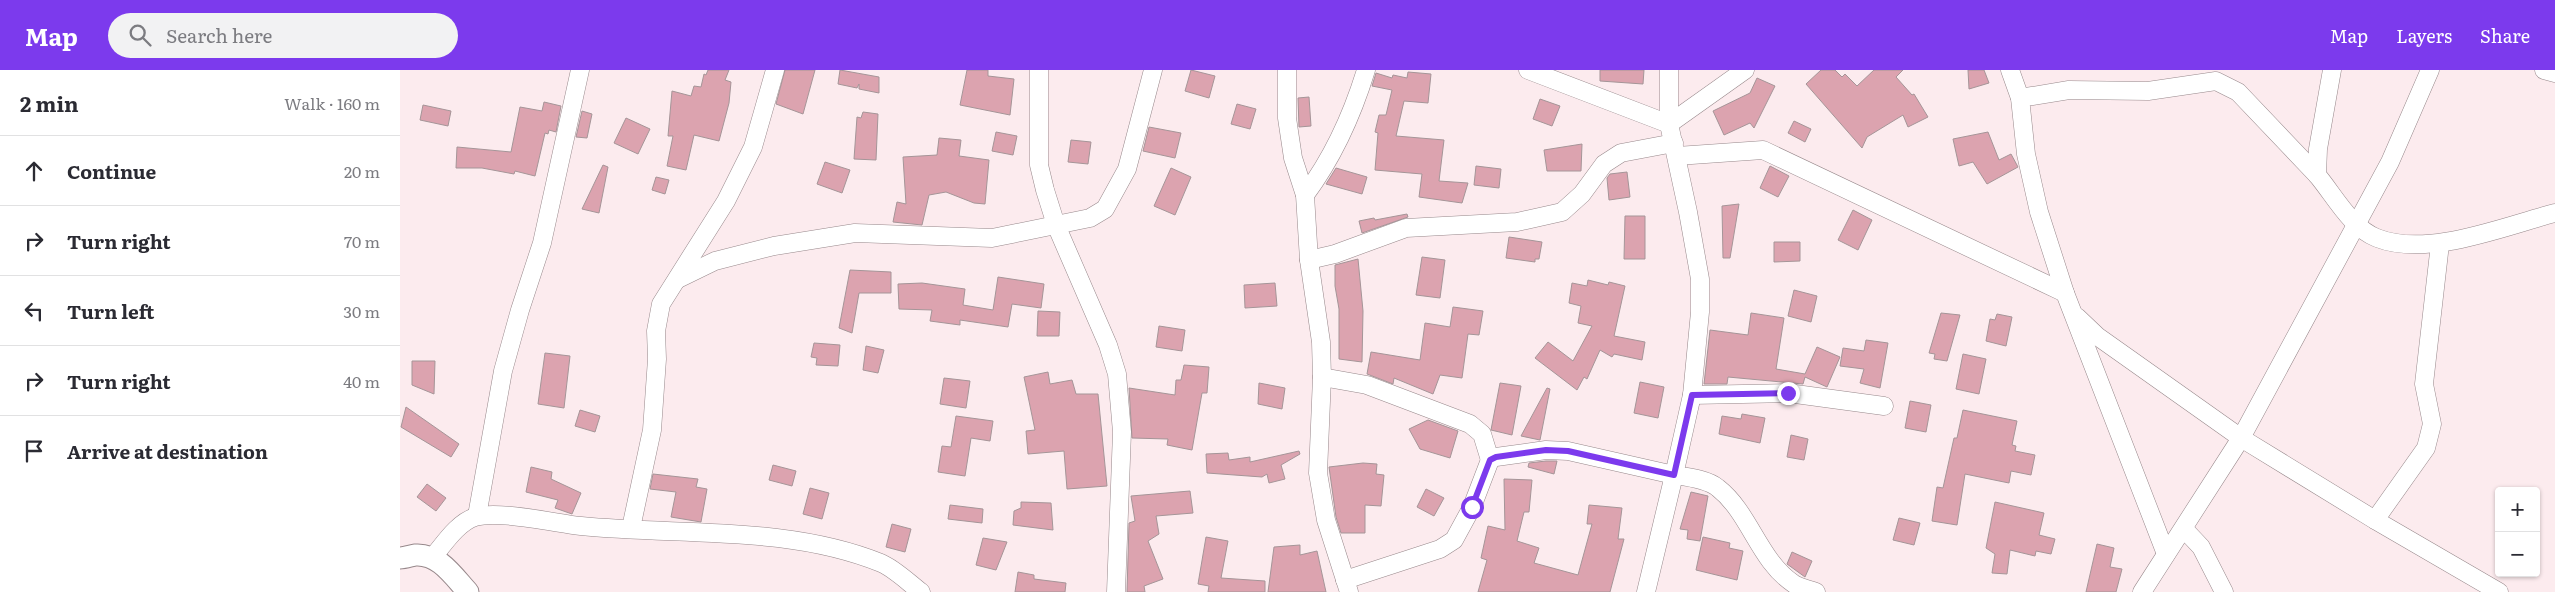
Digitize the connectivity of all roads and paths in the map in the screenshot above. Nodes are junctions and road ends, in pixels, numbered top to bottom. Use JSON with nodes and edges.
{"nodes":[{"id":1,"x":580,"y":70,"type":"edge"},
{"id":2,"x":775,"y":70,"type":"edge"},
{"id":3,"x":1039,"y":70,"type":"edge"},
{"id":4,"x":1153,"y":70,"type":"edge"},
{"id":5,"x":1287,"y":70,"type":"edge"},
{"id":6,"x":1366,"y":70,"type":"edge"},
{"id":7,"x":1528,"y":70,"type":"edge"},
{"id":8,"x":1669,"y":70,"type":"edge"},
{"id":9,"x":1744,"y":70,"type":"edge"},
{"id":10,"x":2010,"y":70,"type":"edge"},
{"id":11,"x":2332,"y":70,"type":"edge"},
{"id":12,"x":2430,"y":70,"type":"edge"},
{"id":13,"x":2544,"y":70,"type":"edge"},
{"id":14,"x":2555,"y":73,"type":"edge"},
{"id":15,"x":2020,"y":98,"type":"junction"},
{"id":16,"x":1669,"y":124,"type":"junction"},
{"id":17,"x":1675,"y":149,"type":"junction"},
{"id":18,"x":2316,"y":175,"type":"junction"},
{"id":19,"x":1305,"y":195,"type":"junction"},
{"id":20,"x":2555,"y":212,"type":"edge"},
{"id":21,"x":2357,"y":224,"type":"junction"},
{"id":22,"x":1056,"y":225,"type":"junction"},
{"id":23,"x":2440,"y":244,"type":"junction"},
{"id":24,"x":1309,"y":260,"type":"junction"},
{"id":25,"x":678,"y":279,"type":"junction"},
{"id":26,"x":2065,"y":293,"type":"junction"},
{"id":27,"x":2075,"y":315,"type":"junction"},
{"id":28,"x":1322,"y":377,"type":"junction"},
{"id":29,"x":1692,"y":395,"type":"junction"},
{"id":30,"x":1884,"y":406,"type":"dead end"},
{"id":31,"x":2241,"y":438,"type":"junction"},
{"id":32,"x":1490,"y":460,"type":"junction"},
{"id":33,"x":1674,"y":475,"type":"junction"},
{"id":34,"x":477,"y":516,"type":"junction"},
{"id":35,"x":2375,"y":520,"type":"junction"},
{"id":36,"x":631,"y":528,"type":"junction"},
{"id":37,"x":2184,"y":529,"type":"junction"},
{"id":38,"x":2166,"y":554,"type":"junction"},
{"id":39,"x":401,"y":556,"type":"edge"},
{"id":40,"x":432,"y":558,"type":"junction"},
{"id":41,"x":2154,"y":574,"type":"junction"},
{"id":42,"x":1347,"y":586,"type":"edge"},
{"id":43,"x":468,"y":592,"type":"edge"},
{"id":44,"x":921,"y":592,"type":"edge"},
{"id":45,"x":1116,"y":592,"type":"edge"},
{"id":46,"x":1646,"y":592,"type":"edge"},
{"id":47,"x":1816,"y":592,"type":"edge"},
{"id":48,"x":2142,"y":592,"type":"edge"},
{"id":49,"x":2154,"y":592,"type":"edge"},
{"id":50,"x":2224,"y":592,"type":"edge"},
{"id":51,"x":2499,"y":592,"type":"edge"}],
"edges":[{"from":1,"to":34,"type":"street"},
{"from":2,"to":25,"type":"street"},
{"from":3,"to":22,"type":"street"},
{"from":4,"to":22,"type":"street"},
{"from":5,"to":19,"type":"street"},
{"from":6,"to":19,"type":"street"},
{"from":7,"to":16,"type":"street"},
{"from":8,"to":16,"type":"street"},
{"from":9,"to":16,"type":"street"},
{"from":10,"to":15,"type":"street"},
{"from":11,"to":18,"type":"street"},
{"from":12,"to":21,"type":"street"},
{"from":13,"to":14,"type":"street"},
{"from":15,"to":18,"type":"street"},
{"from":15,"to":26,"type":"street"},
{"from":16,"to":17,"type":"street"},
{"from":17,"to":24,"type":"street"},
{"from":17,"to":26,"type":"street"},
{"from":17,"to":29,"type":"street"},
{"from":18,"to":21,"type":"street"},
{"from":19,"to":24,"type":"street"},
{"from":20,"to":23,"type":"street"},
{"from":21,"to":23,"type":"street"},
{"from":21,"to":31,"type":"street"},
{"from":22,"to":25,"type":"street"},
{"from":22,"to":45,"type":"street"},
{"from":23,"to":35,"type":"street"},
{"from":24,"to":28,"type":"street"},
{"from":25,"to":36,"type":"street"},
{"from":26,"to":27,"type":"street"},
{"from":27,"to":31,"type":"street"},
{"from":27,"to":38,"type":"street"},
{"from":28,"to":32,"type":"street"},
{"from":28,"to":42,"type":"street"},
{"from":29,"to":30,"type":"street"},
{"from":29,"to":33,"type":"street"},
{"from":31,"to":35,"type":"street"},
{"from":31,"to":37,"type":"street"},
{"from":32,"to":33,"type":"street"},
{"from":32,"to":42,"type":"street"},
{"from":33,"to":46,"type":"street"},
{"from":33,"to":47,"type":"street"},
{"from":34,"to":36,"type":"street"},
{"from":34,"to":40,"type":"street"},
{"from":35,"to":51,"type":"street"},
{"from":36,"to":44,"type":"street"},
{"from":37,"to":38,"type":"street"},
{"from":37,"to":50,"type":"street"},
{"from":38,"to":41,"type":"street"},
{"from":39,"to":40,"type":"street"},
{"from":40,"to":43,"type":"street"},
{"from":41,"to":48,"type":"street"},
{"from":41,"to":49,"type":"street"}]}
